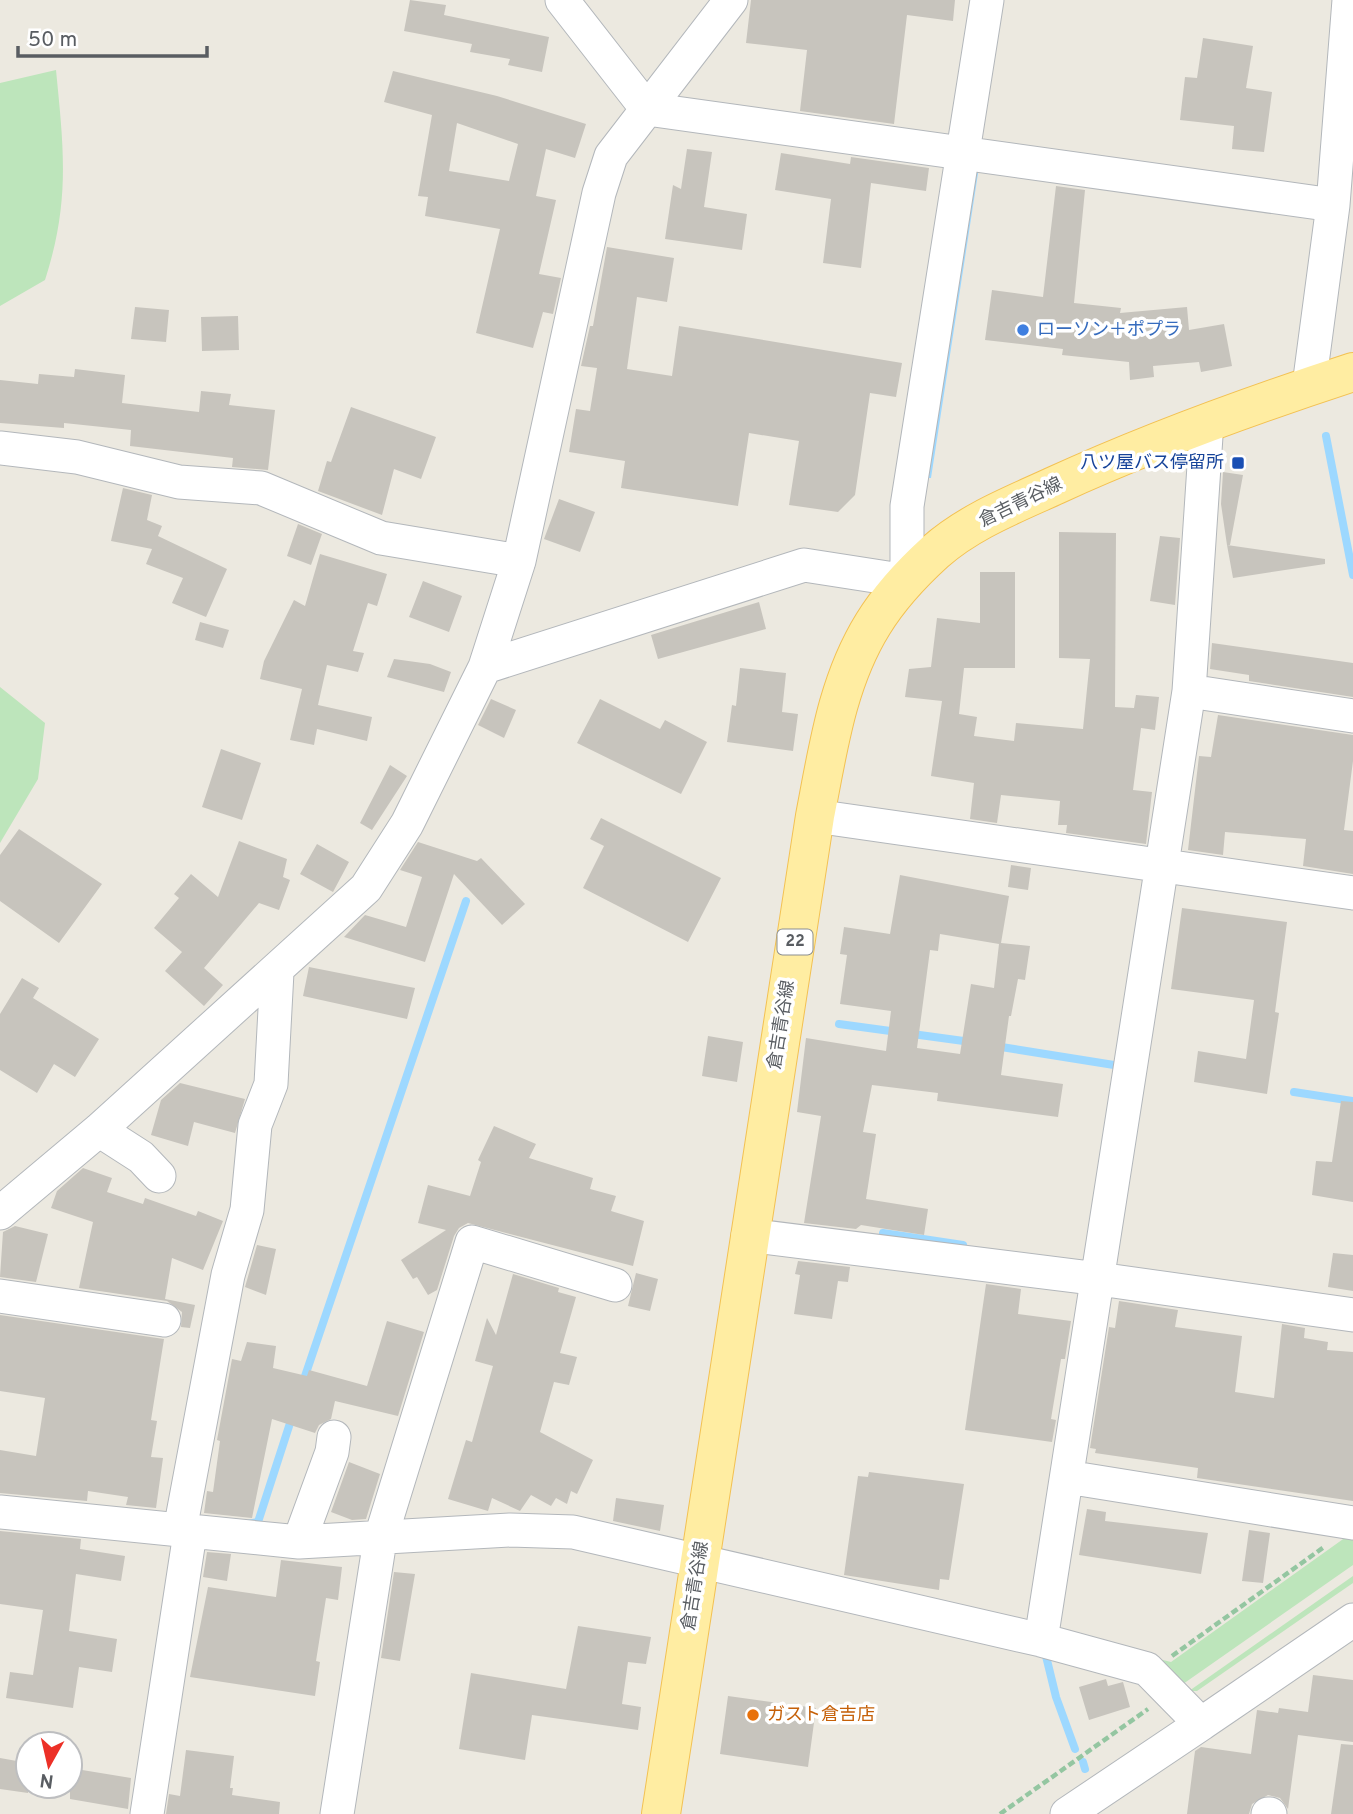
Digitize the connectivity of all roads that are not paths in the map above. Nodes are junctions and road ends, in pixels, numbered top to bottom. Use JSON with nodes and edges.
{"nodes":[{"id":1,"x":562,"y":0,"type":"edge"},
{"id":2,"x":731,"y":0,"type":"edge"},
{"id":3,"x":987,"y":0,"type":"edge"},
{"id":4,"x":1349,"y":0,"type":"edge"},
{"id":5,"x":647,"y":109,"type":"junction"},
{"id":6,"x":965,"y":151,"type":"junction"},
{"id":7,"x":1333,"y":205,"type":"junction"},
{"id":8,"x":1353,"y":373,"type":"edge"},
{"id":9,"x":1309,"y":386,"type":"junction"},
{"id":10,"x":1207,"y":421,"type":"junction"},
{"id":11,"x":0,"y":448,"type":"edge"},
{"id":12,"x":519,"y":561,"type":"junction"},
{"id":13,"x":907,"y":581,"type":"junction"},
{"id":14,"x":485,"y":667,"type":"junction"},
{"id":15,"x":1189,"y":691,"type":"junction"},
{"id":16,"x":1353,"y":716,"type":"edge"},
{"id":17,"x":816,"y":816,"type":"junction"},
{"id":18,"x":1161,"y":867,"type":"junction"},
{"id":19,"x":1353,"y":893,"type":"edge"},
{"id":20,"x":277,"y":972,"type":"junction"},
{"id":21,"x":99,"y":1130,"type":"junction"},
{"id":22,"x":159,"y":1176,"type":"dead end"},
{"id":23,"x":0,"y":1213,"type":"edge"},
{"id":24,"x":748,"y":1235,"type":"junction"},
{"id":25,"x":1099,"y":1279,"type":"junction"},
{"id":26,"x":615,"y":1285,"type":"dead end"},
{"id":27,"x":0,"y":1296,"type":"edge"},
{"id":28,"x":1353,"y":1315,"type":"edge"},
{"id":29,"x":164,"y":1320,"type":"dead end"},
{"id":30,"x":334,"y":1437,"type":"dead end"},
{"id":31,"x":1067,"y":1477,"type":"junction"},
{"id":32,"x":0,"y":1512,"type":"edge"},
{"id":33,"x":185,"y":1531,"type":"junction"},
{"id":34,"x":1343,"y":1532,"type":"edge"},
{"id":35,"x":380,"y":1540,"type":"junction"},
{"id":36,"x":299,"y":1542,"type":"junction"},
{"id":37,"x":701,"y":1560,"type":"junction"},
{"id":38,"x":1353,"y":1620,"type":"edge"},
{"id":39,"x":1041,"y":1640,"type":"junction"},
{"id":40,"x":1201,"y":1724,"type":"junction"},
{"id":41,"x":147,"y":1814,"type":"edge"},
{"id":42,"x":337,"y":1814,"type":"edge"},
{"id":43,"x":660,"y":1814,"type":"edge"},
{"id":44,"x":1067,"y":1814,"type":"edge"}],
"edges":[{"from":1,"to":5,"type":"street"},
{"from":2,"to":5,"type":"street"},
{"from":3,"to":6,"type":"street"},
{"from":4,"to":7,"type":"street"},
{"from":5,"to":6,"type":"street"},
{"from":5,"to":12,"type":"street"},
{"from":6,"to":7,"type":"street"},
{"from":6,"to":13,"type":"street"},
{"from":7,"to":9,"type":"street"},
{"from":8,"to":9,"type":"main road","name":"倉吉青谷線","number":"22"},
{"from":9,"to":10,"type":"main road","name":"倉吉青谷線","number":"22"},
{"from":10,"to":13,"type":"main road","name":"倉吉青谷線","number":"22"},
{"from":10,"to":15,"type":"street"},
{"from":11,"to":12,"type":"street"},
{"from":12,"to":14,"type":"street"},
{"from":13,"to":14,"type":"street"},
{"from":13,"to":17,"type":"main road","name":"倉吉青谷線","number":"22"},
{"from":14,"to":20,"type":"street"},
{"from":15,"to":16,"type":"street"},
{"from":15,"to":18,"type":"street"},
{"from":17,"to":18,"type":"street"},
{"from":17,"to":24,"type":"main road","name":"倉吉青谷線","number":"22"},
{"from":18,"to":19,"type":"street"},
{"from":18,"to":25,"type":"street"},
{"from":20,"to":21,"type":"street"},
{"from":20,"to":33,"type":"street"},
{"from":21,"to":22,"type":"street"},
{"from":21,"to":23,"type":"street"},
{"from":24,"to":25,"type":"street"},
{"from":24,"to":37,"type":"main road","name":"倉吉青谷線","number":"22"},
{"from":25,"to":28,"type":"street"},
{"from":25,"to":31,"type":"street"},
{"from":26,"to":35,"type":"street"},
{"from":27,"to":29,"type":"street"},
{"from":30,"to":36,"type":"street"},
{"from":31,"to":34,"type":"street"},
{"from":31,"to":39,"type":"street"},
{"from":32,"to":33,"type":"street"},
{"from":33,"to":36,"type":"street"},
{"from":33,"to":41,"type":"street"},
{"from":35,"to":36,"type":"street"},
{"from":35,"to":37,"type":"street"},
{"from":35,"to":42,"type":"street"},
{"from":37,"to":39,"type":"street"},
{"from":37,"to":43,"type":"main road","name":"倉吉青谷線","number":"22"},
{"from":38,"to":40,"type":"street"},
{"from":39,"to":40,"type":"street"},
{"from":40,"to":44,"type":"street"}]}
